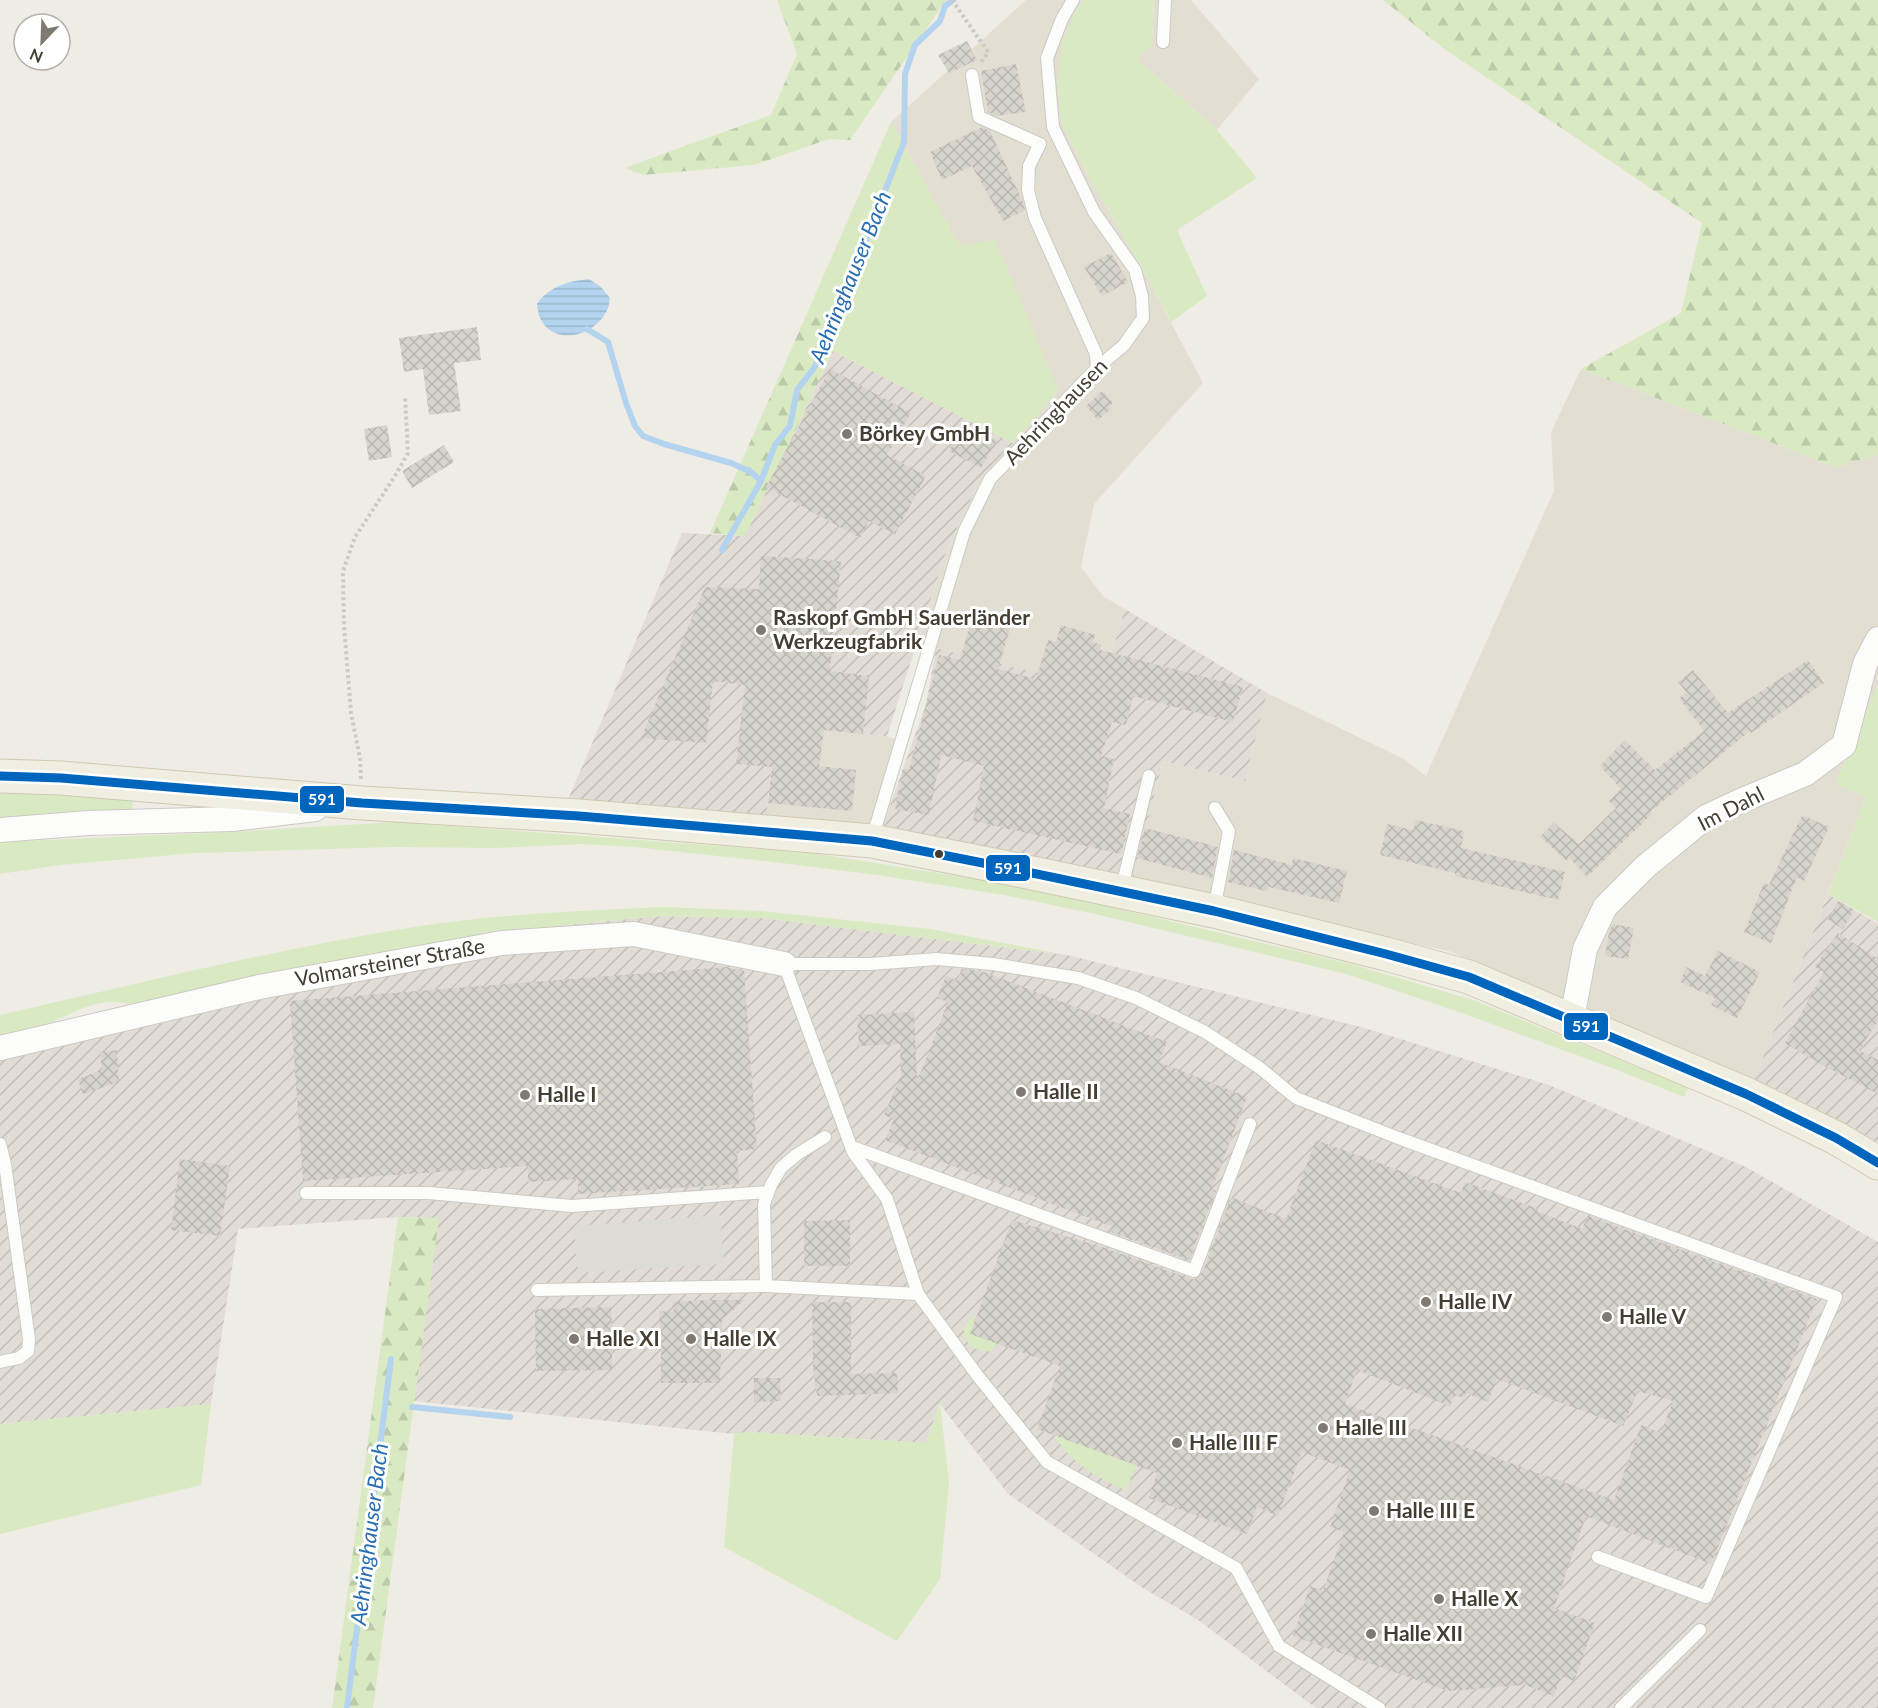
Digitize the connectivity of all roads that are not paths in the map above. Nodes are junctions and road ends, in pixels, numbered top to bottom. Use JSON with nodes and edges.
{"nodes":[{"id":1,"x":1073,"y":0,"type":"edge"},
{"id":2,"x":1165,"y":0,"type":"edge"},
{"id":3,"x":1163,"y":42,"type":"dead end"},
{"id":4,"x":972,"y":75,"type":"road end"},
{"id":5,"x":1097,"y":368,"type":"junction"},
{"id":6,"x":1878,"y":639,"type":"edge"},
{"id":7,"x":0,"y":776,"type":"edge"},
{"id":8,"x":1149,"y":776,"type":"dead end"},
{"id":9,"x":362,"y":802,"type":"junction"},
{"id":10,"x":1215,"y":808,"type":"dead end"},
{"id":11,"x":0,"y":830,"type":"edge"},
{"id":12,"x":872,"y":841,"type":"junction"},
{"id":13,"x":1120,"y":892,"type":"junction"},
{"id":14,"x":1214,"y":911,"type":"junction"},
{"id":15,"x":784,"y":964,"type":"junction"},
{"id":16,"x":1572,"y":1019,"type":"junction"},
{"id":17,"x":0,"y":1048,"type":"edge"},
{"id":18,"x":1250,"y":1124,"type":"dead end"},
{"id":19,"x":825,"y":1137,"type":"dead end"},
{"id":20,"x":0,"y":1144,"type":"edge"},
{"id":21,"x":852,"y":1147,"type":"junction"},
{"id":22,"x":1878,"y":1163,"type":"edge"},
{"id":23,"x":768,"y":1192,"type":"junction"},
{"id":24,"x":306,"y":1193,"type":"dead end"},
{"id":25,"x":766,"y":1286,"type":"junction"},
{"id":26,"x":537,"y":1290,"type":"dead end"},
{"id":27,"x":918,"y":1294,"type":"junction"},
{"id":28,"x":0,"y":1362,"type":"edge"},
{"id":29,"x":1598,"y":1557,"type":"dead end"},
{"id":30,"x":1700,"y":1630,"type":"dead end"},
{"id":31,"x":1378,"y":1708,"type":"edge"},
{"id":32,"x":1621,"y":1708,"type":"edge"}],
"edges":[{"from":1,"to":5,"type":"lane","name":"Aehringhausen"},
{"from":2,"to":3,"type":"lane"},
{"from":4,"to":5,"type":"lane"},
{"from":5,"to":12,"type":"lane","name":"Aehringhausen"},
{"from":6,"to":16,"type":"street","name":"Im Dahl"},
{"from":7,"to":9,"type":"main road"},
{"from":8,"to":13,"type":"lane"},
{"from":9,"to":11,"type":"street"},
{"from":9,"to":12,"type":"main road"},
{"from":10,"to":14,"type":"lane"},
{"from":12,"to":13,"type":"main road"},
{"from":13,"to":14,"type":"main road"},
{"from":14,"to":16,"type":"main road"},
{"from":15,"to":17,"type":"street","name":"Volmarsteiner Straße"},
{"from":15,"to":21,"type":"lane"},
{"from":15,"to":29,"type":"lane"},
{"from":16,"to":22,"type":"main road"},
{"from":18,"to":21,"type":"lane"},
{"from":19,"to":23,"type":"lane"},
{"from":20,"to":28,"type":"lane"},
{"from":21,"to":27,"type":"lane"},
{"from":23,"to":24,"type":"lane"},
{"from":23,"to":25,"type":"lane"},
{"from":25,"to":26,"type":"lane"},
{"from":25,"to":27,"type":"lane"},
{"from":27,"to":31,"type":"lane"},
{"from":30,"to":32,"type":"lane"}]}
